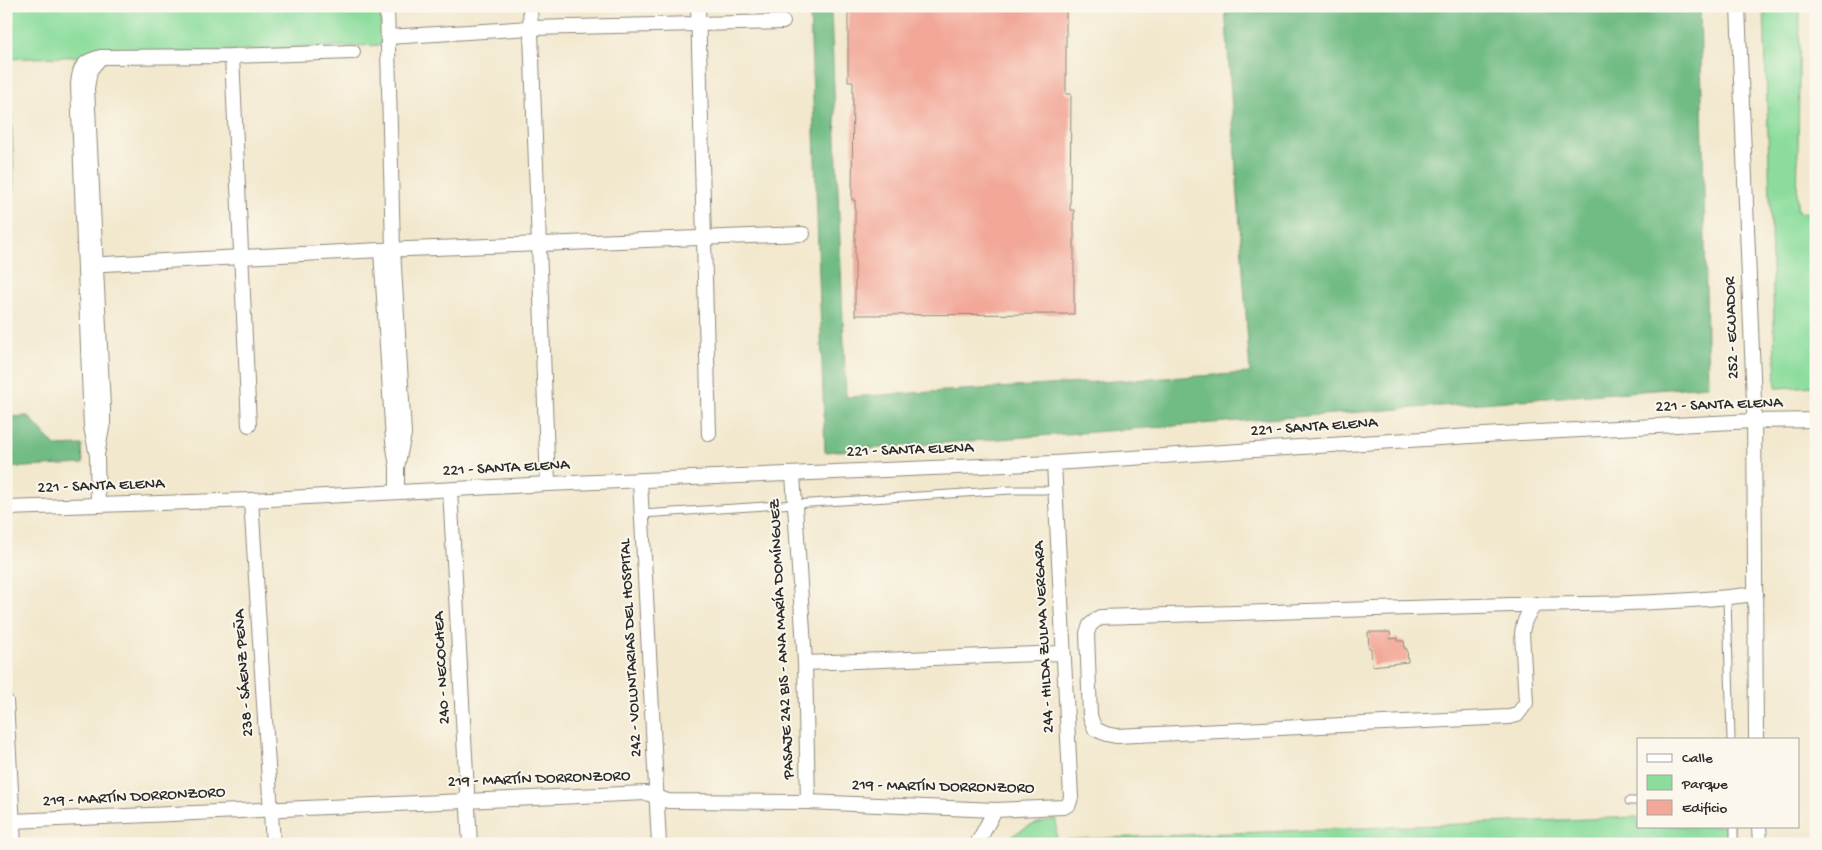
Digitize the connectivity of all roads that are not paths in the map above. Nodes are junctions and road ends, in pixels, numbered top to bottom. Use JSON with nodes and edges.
{"nodes":[{"id":1,"x":388,"y":6,"type":"edge"},
{"id":2,"x":530,"y":6,"type":"edge"},
{"id":3,"x":698,"y":6,"type":"edge"},
{"id":4,"x":1738,"y":6,"type":"edge"},
{"id":5,"x":783,"y":22,"type":"dead end"},
{"id":6,"x":699,"y":24,"type":"junction"},
{"id":7,"x":531,"y":28,"type":"junction"},
{"id":8,"x":388,"y":37,"type":"junction"},
{"id":9,"x":353,"y":52,"type":"dead end"},
{"id":10,"x":232,"y":56,"type":"junction"},
{"id":11,"x":803,"y":234,"type":"dead end"},
{"id":12,"x":704,"y":238,"type":"junction"},
{"id":13,"x":540,"y":244,"type":"junction"},
{"id":14,"x":387,"y":250,"type":"junction"},
{"id":15,"x":241,"y":258,"type":"junction"},
{"id":16,"x":90,"y":264,"type":"junction"},
{"id":17,"x":1816,"y":420,"type":"edge"},
{"id":18,"x":1753,"y":421,"type":"junction"},
{"id":19,"x":250,"y":425,"type":"dead end"},
{"id":20,"x":709,"y":434,"type":"dead end"},
{"id":21,"x":1054,"y":463,"type":"junction"},
{"id":22,"x":793,"y":474,"type":"junction"},
{"id":23,"x":640,"y":481,"type":"junction"},
{"id":24,"x":548,"y":484,"type":"junction"},
{"id":25,"x":450,"y":490,"type":"junction"},
{"id":26,"x":397,"y":492,"type":"junction"},
{"id":27,"x":1056,"y":492,"type":"junction"},
{"id":28,"x":251,"y":500,"type":"junction"},
{"id":29,"x":795,"y":504,"type":"junction"},
{"id":30,"x":98,"y":505,"type":"junction"},
{"id":31,"x":6,"y":508,"type":"edge"},
{"id":32,"x":642,"y":514,"type":"junction"},
{"id":33,"x":1756,"y":594,"type":"junction"},
{"id":34,"x":1727,"y":598,"type":"junction"},
{"id":35,"x":1536,"y":604,"type":"junction"},
{"id":36,"x":1063,"y":653,"type":"junction"},
{"id":37,"x":805,"y":663,"type":"junction"},
{"id":38,"x":6,"y":701,"type":"edge"},
{"id":39,"x":1731,"y":738,"type":"edge"},
{"id":40,"x":1756,"y":738,"type":"edge"},
{"id":41,"x":657,"y":797,"type":"junction"},
{"id":42,"x":468,"y":801,"type":"junction"},
{"id":43,"x":1630,"y":801,"type":"dead end"},
{"id":44,"x":1637,"y":801,"type":"edge"},
{"id":45,"x":808,"y":802,"type":"junction"},
{"id":46,"x":1064,"y":807,"type":"joint"},
{"id":47,"x":272,"y":809,"type":"junction"},
{"id":48,"x":995,"y":810,"type":"junction"},
{"id":49,"x":13,"y":821,"type":"junction"},
{"id":50,"x":1734,"y":828,"type":"edge"},
{"id":51,"x":1759,"y":828,"type":"edge"},
{"id":52,"x":14,"y":844,"type":"edge"},
{"id":53,"x":273,"y":844,"type":"edge"},
{"id":54,"x":470,"y":844,"type":"edge"},
{"id":55,"x":659,"y":844,"type":"edge"},
{"id":56,"x":977,"y":844,"type":"edge"},
{"id":57,"x":1734,"y":844,"type":"edge"},
{"id":58,"x":1760,"y":844,"type":"edge"}],
"edges":[{"from":1,"to":8,"type":"street"},
{"from":2,"to":7,"type":"street"},
{"from":3,"to":6,"type":"street"},
{"from":4,"to":18,"type":"street","name":"252 - ECUADOR"},
{"from":5,"to":6,"type":"street"},
{"from":6,"to":7,"type":"street"},
{"from":6,"to":12,"type":"street"},
{"from":7,"to":8,"type":"street"},
{"from":7,"to":13,"type":"street"},
{"from":8,"to":14,"type":"street"},
{"from":9,"to":10,"type":"street"},
{"from":10,"to":15,"type":"street"},
{"from":10,"to":16,"type":"street"},
{"from":11,"to":12,"type":"street"},
{"from":12,"to":13,"type":"street"},
{"from":12,"to":20,"type":"street"},
{"from":13,"to":14,"type":"street"},
{"from":13,"to":24,"type":"street"},
{"from":14,"to":15,"type":"street"},
{"from":14,"to":26,"type":"street"},
{"from":15,"to":16,"type":"street"},
{"from":15,"to":19,"type":"street"},
{"from":16,"to":30,"type":"street"},
{"from":17,"to":18,"type":"street","name":"221 - SANTA ELENA"},
{"from":18,"to":21,"type":"street","name":"221 - SANTA ELENA"},
{"from":18,"to":33,"type":"street","name":"252 - ECUADOR"},
{"from":21,"to":22,"type":"street","name":"221 - SANTA ELENA"},
{"from":21,"to":27,"type":"street","name":"244 - HILDA ZULMA VERGARA"},
{"from":22,"to":23,"type":"street","name":"221 - SANTA ELENA"},
{"from":22,"to":29,"type":"street","name":"PASAJE 242 BIS - ANA MARÍA DOMÍNGUEZ"},
{"from":23,"to":24,"type":"street","name":"221 - SANTA ELENA"},
{"from":23,"to":32,"type":"street","name":"242 - VOLUNTARIAS DEL HOSPITAL"},
{"from":24,"to":25,"type":"street","name":"221 - SANTA ELENA"},
{"from":25,"to":26,"type":"street","name":"221 - SANTA ELENA"},
{"from":25,"to":42,"type":"street","name":"240 - NECOCHEA"},
{"from":26,"to":28,"type":"street","name":"221 - SANTA ELENA"},
{"from":27,"to":29,"type":"lane"},
{"from":27,"to":36,"type":"street","name":"244 - HILDA ZULMA VERGARA"},
{"from":28,"to":30,"type":"street","name":"221 - SANTA ELENA"},
{"from":28,"to":47,"type":"street","name":"238 - SÁENZ PEÑA"},
{"from":29,"to":32,"type":"lane"},
{"from":29,"to":37,"type":"street","name":"PASAJE 242 BIS - ANA MARÍA DOMÍNGUEZ"},
{"from":30,"to":31,"type":"street","name":"221 - SANTA ELENA"},
{"from":32,"to":41,"type":"street","name":"242 - VOLUNTARIAS DEL HOSPITAL"},
{"from":33,"to":34,"type":"street"},
{"from":33,"to":40,"type":"street","name":"252 - ECUADOR"},
{"from":34,"to":35,"type":"street"},
{"from":34,"to":39,"type":"lane"},
{"from":35,"to":35,"type":"street"},
{"from":36,"to":37,"type":"street"},
{"from":36,"to":46,"type":"street","name":"244 - HILDA ZULMA VERGARA"},
{"from":37,"to":45,"type":"street","name":"PASAJE 242 BIS - ANA MARÍA DOMÍNGUEZ"},
{"from":38,"to":49,"type":"street"},
{"from":41,"to":42,"type":"street","name":"219 - MARTÍN DORRONZORO"},
{"from":41,"to":45,"type":"street","name":"219 - MARTÍN DORRONZORO"},
{"from":41,"to":55,"type":"street","name":"242 - VOLUNTARIAS DEL HOSPITAL"},
{"from":42,"to":47,"type":"street","name":"219 - MARTÍN DORRONZORO"},
{"from":42,"to":54,"type":"street","name":"240 - NECOCHEA"},
{"from":43,"to":44,"type":"lane"},
{"from":45,"to":48,"type":"street","name":"219 - MARTÍN DORRONZORO"},
{"from":46,"to":48,"type":"street","name":"219 - MARTÍN DORRONZORO"},
{"from":47,"to":49,"type":"street","name":"219 - MARTÍN DORRONZORO"},
{"from":47,"to":53,"type":"street","name":"238 - SÁENZ PEÑA"},
{"from":48,"to":56,"type":"street"},
{"from":49,"to":52,"type":"street"},
{"from":50,"to":57,"type":"lane"},
{"from":51,"to":58,"type":"street"}]}
